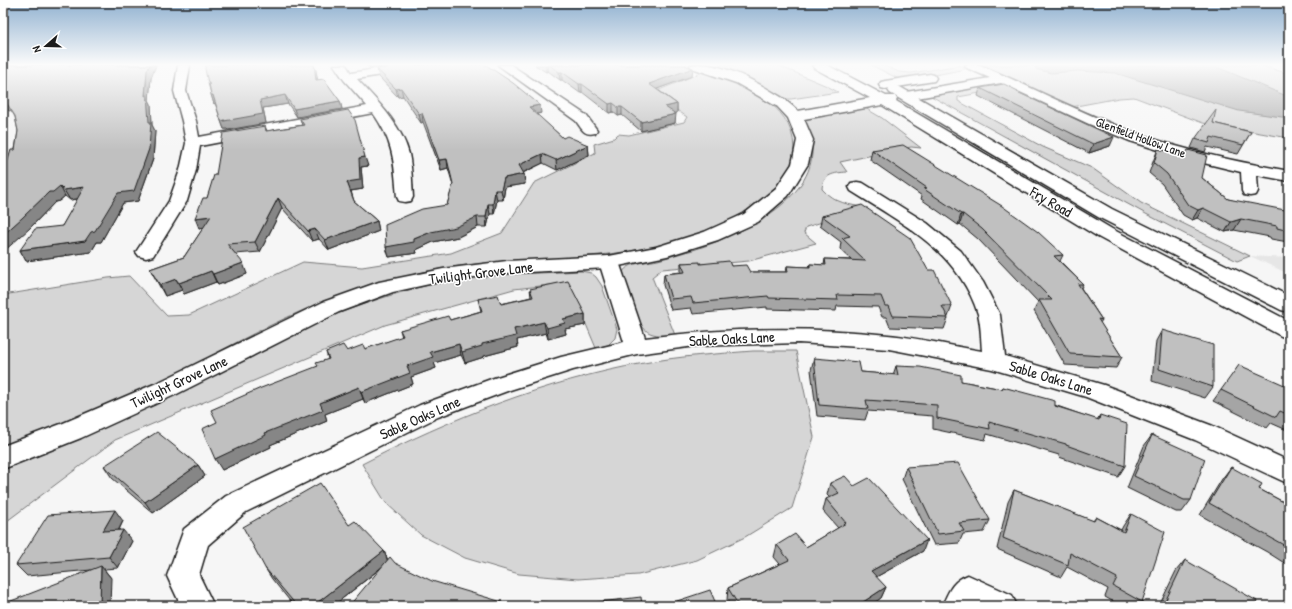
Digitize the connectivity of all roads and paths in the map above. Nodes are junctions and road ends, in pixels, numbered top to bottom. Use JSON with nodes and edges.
{"nodes":[{"id":1,"x":181,"y":93,"type":"edge"},
{"id":2,"x":363,"y":93,"type":"edge"},
{"id":3,"x":545,"y":93,"type":"edge"},
{"id":4,"x":768,"y":93,"type":"edge"},
{"id":5,"x":882,"y":93,"type":"edge"},
{"id":6,"x":885,"y":93,"type":"edge"},
{"id":7,"x":888,"y":93,"type":"edge"},
{"id":8,"x":921,"y":93,"type":"edge"},
{"id":9,"x":1034,"y":93,"type":"edge"},
{"id":10,"x":906,"y":96,"type":"junction"},
{"id":11,"x":791,"y":106,"type":"junction"},
{"id":12,"x":376,"y":108,"type":"junction"},
{"id":13,"x":590,"y":130,"type":"dead end"},
{"id":14,"x":193,"y":143,"type":"junction"},
{"id":15,"x":1249,"y":169,"type":"junction"},
{"id":16,"x":1289,"y":176,"type":"edge"},
{"id":17,"x":857,"y":187,"type":"dead end"},
{"id":18,"x":1250,"y":191,"type":"dead end"},
{"id":19,"x":405,"y":197,"type":"dead end"},
{"id":20,"x":146,"y":252,"type":"dead end"},
{"id":21,"x":609,"y":262,"type":"junction"},
{"id":22,"x":1289,"y":305,"type":"edge"},
{"id":23,"x":1289,"y":331,"type":"edge"},
{"id":24,"x":637,"y":347,"type":"junction"},
{"id":25,"x":994,"y":361,"type":"junction"},
{"id":26,"x":3,"y":458,"type":"edge"},
{"id":27,"x":1289,"y":473,"type":"edge"},
{"id":28,"x":963,"y":598,"type":"edge"},
{"id":29,"x":198,"y":606,"type":"edge"},
{"id":30,"x":1001,"y":606,"type":"edge"}],
"edges":[{"from":1,"to":14,"type":"street"},
{"from":2,"to":12,"type":"street"},
{"from":3,"to":13,"type":"street"},
{"from":4,"to":11,"type":"street"},
{"from":5,"to":11,"type":"main road"},
{"from":6,"to":23,"type":"main road","name":"Fry Road"},
{"from":7,"to":10,"type":"main road"},
{"from":8,"to":10,"type":"street"},
{"from":9,"to":15,"type":"street","name":"Glenfield Hollow Lane"},
{"from":10,"to":22,"type":"main road","name":"Fry Road"},
{"from":11,"to":21,"type":"main road","name":"Twilight Grove Lane"},
{"from":12,"to":14,"type":"street"},
{"from":12,"to":19,"type":"street"},
{"from":14,"to":20,"type":"street"},
{"from":15,"to":16,"type":"street","name":"Glenfield Hollow Lane"},
{"from":15,"to":18,"type":"street"},
{"from":17,"to":25,"type":"street"},
{"from":21,"to":24,"type":"street"},
{"from":21,"to":26,"type":"main road","name":"Twilight Grove Lane"},
{"from":24,"to":25,"type":"street","name":"Sable Oaks Lane"},
{"from":24,"to":29,"type":"street","name":"Sable Oaks Lane"},
{"from":25,"to":27,"type":"street","name":"Sable Oaks Lane"},
{"from":28,"to":30,"type":"street"}]}
